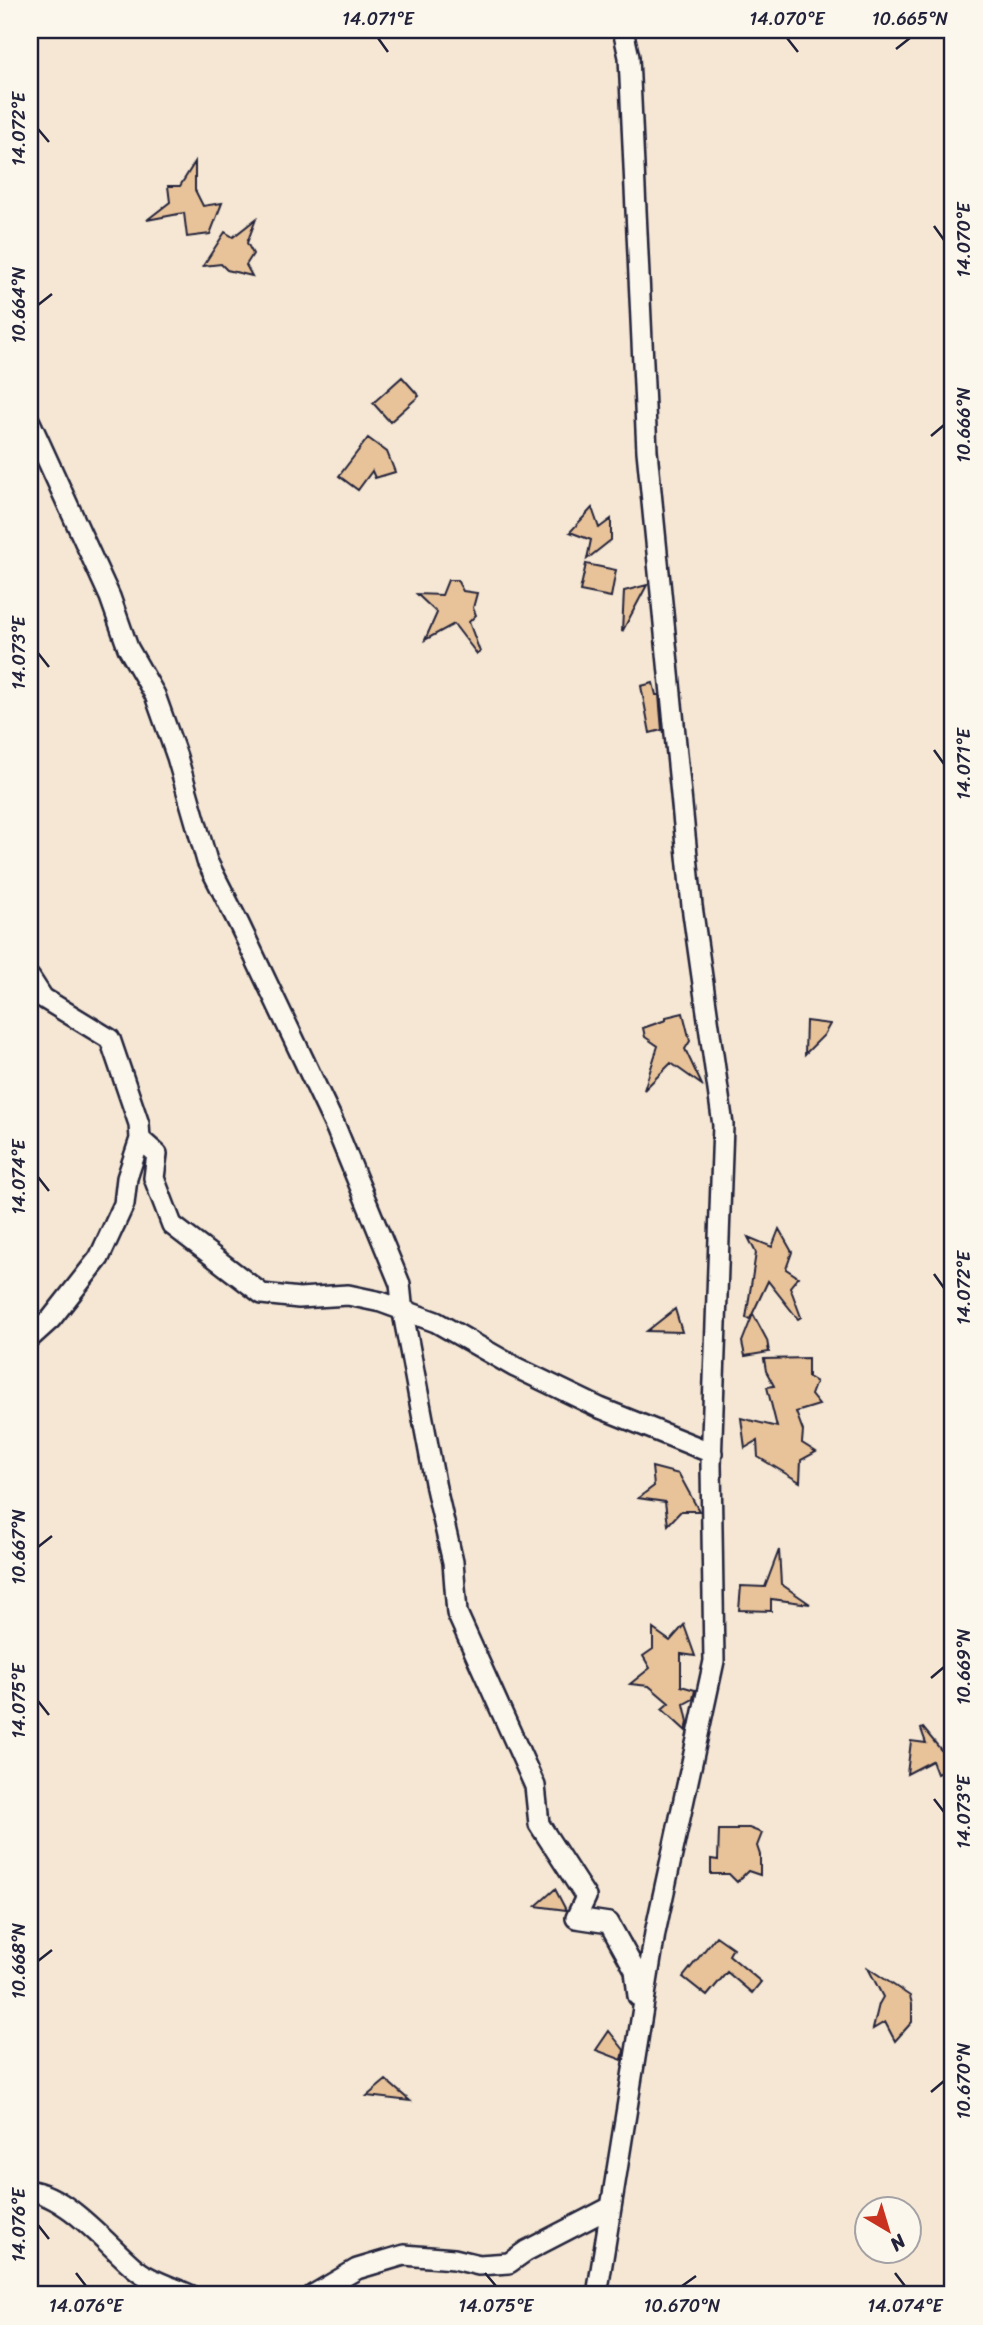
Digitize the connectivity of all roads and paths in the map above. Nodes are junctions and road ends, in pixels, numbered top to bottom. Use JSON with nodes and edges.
{"nodes":[{"id":1,"x":623,"y":30,"type":"edge"},
{"id":2,"x":30,"y":422,"type":"edge"},
{"id":3,"x":30,"y":978,"type":"edge"},
{"id":4,"x":140,"y":1139,"type":"junction"},
{"id":5,"x":402,"y":1310,"type":"junction"},
{"id":6,"x":30,"y":1338,"type":"edge"},
{"id":7,"x":712,"y":1453,"type":"junction"},
{"id":8,"x":641,"y":2022,"type":"junction"},
{"id":9,"x":30,"y":2191,"type":"edge"},
{"id":10,"x":611,"y":2207,"type":"junction"},
{"id":11,"x":190,"y":2295,"type":"edge"},
{"id":12,"x":313,"y":2295,"type":"edge"},
{"id":13,"x":597,"y":2295,"type":"edge"}],
"edges":[{"from":1,"to":7,"type":"street"},
{"from":2,"to":5,"type":"street"},
{"from":3,"to":4,"type":"street"},
{"from":4,"to":5,"type":"street"},
{"from":4,"to":6,"type":"street"},
{"from":5,"to":7,"type":"street"},
{"from":5,"to":8,"type":"street"},
{"from":7,"to":8,"type":"street"},
{"from":8,"to":10,"type":"street"},
{"from":9,"to":11,"type":"street"},
{"from":10,"to":12,"type":"street"},
{"from":10,"to":13,"type":"street"}]}
